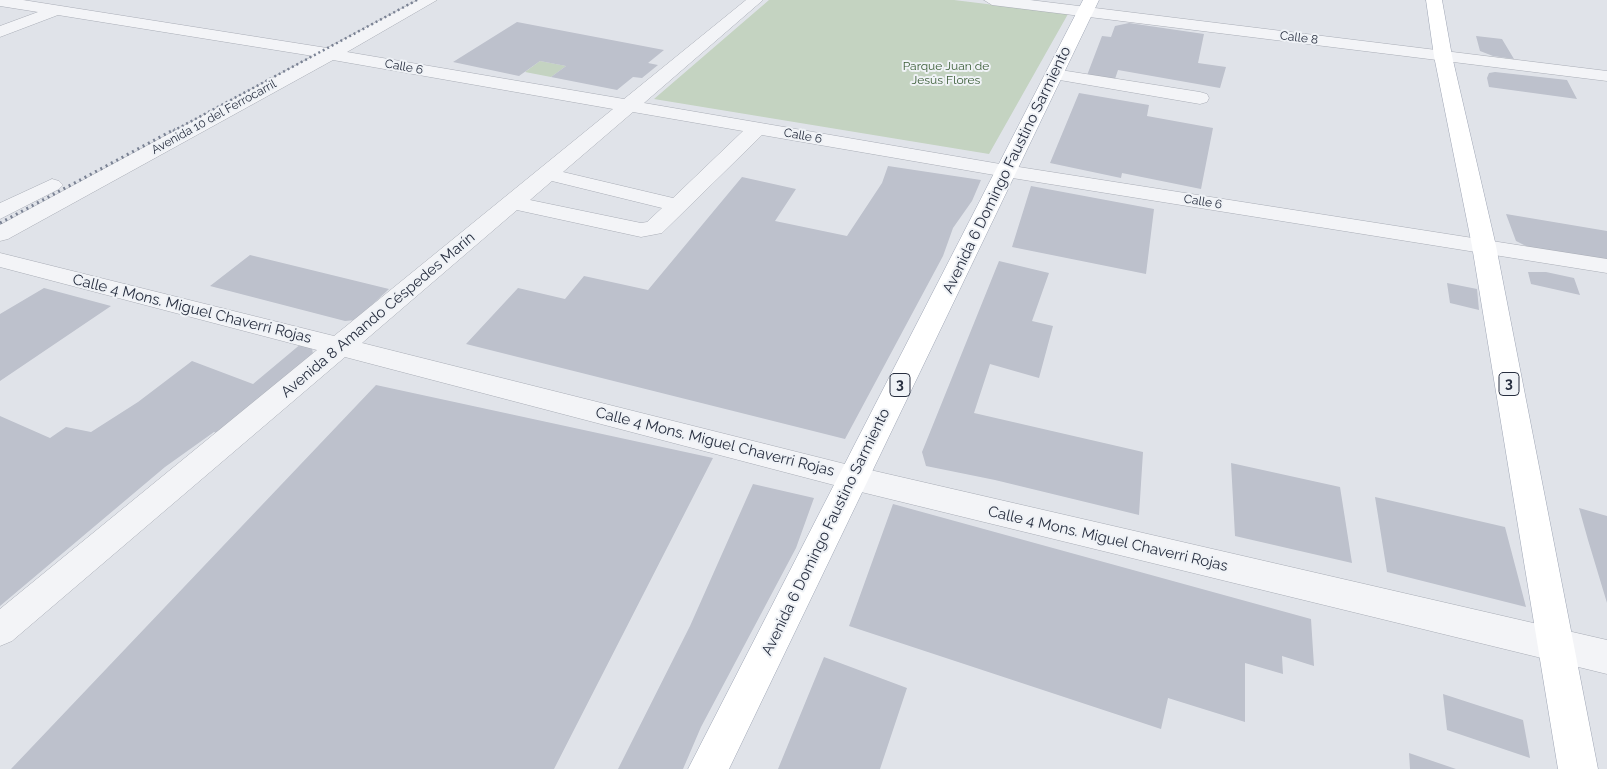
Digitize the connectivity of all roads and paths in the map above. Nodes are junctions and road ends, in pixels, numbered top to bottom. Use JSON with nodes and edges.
{"nodes":[{"id":1,"x":81,"y":0,"type":"edge"},
{"id":2,"x":405,"y":0,"type":"edge"},
{"id":3,"x":429,"y":0,"type":"edge"},
{"id":4,"x":755,"y":0,"type":"edge"},
{"id":5,"x":992,"y":0,"type":"edge"},
{"id":6,"x":1434,"y":0,"type":"edge"},
{"id":7,"x":0,"y":1,"type":"edge"},
{"id":8,"x":1088,"y":6,"type":"edge"},
{"id":9,"x":55,"y":10,"type":"junction"},
{"id":10,"x":0,"y":32,"type":"edge"},
{"id":11,"x":308,"y":51,"type":"junction"},
{"id":12,"x":330,"y":54,"type":"junction"},
{"id":13,"x":1443,"y":56,"type":"junction"},
{"id":14,"x":1054,"y":74,"type":"junction"},
{"id":15,"x":1607,"y":76,"type":"edge"},
{"id":16,"x":1200,"y":98,"type":"dead end"},
{"id":17,"x":628,"y":106,"type":"junction"},
{"id":18,"x":758,"y":128,"type":"junction"},
{"id":19,"x":1006,"y":171,"type":"junction"},
{"id":20,"x":547,"y":174,"type":"junction"},
{"id":21,"x":513,"y":203,"type":"junction"},
{"id":22,"x":677,"y":206,"type":"junction"},
{"id":23,"x":0,"y":212,"type":"edge"},
{"id":24,"x":0,"y":234,"type":"edge"},
{"id":25,"x":1484,"y":246,"type":"junction"},
{"id":26,"x":0,"y":260,"type":"edge"},
{"id":27,"x":1607,"y":266,"type":"edge"},
{"id":28,"x":340,"y":347,"type":"junction"},
{"id":29,"x":854,"y":478,"type":"junction"},
{"id":30,"x":0,"y":630,"type":"edge"},
{"id":31,"x":1556,"y":645,"type":"junction"},
{"id":32,"x":1607,"y":657,"type":"edge"},
{"id":33,"x":708,"y":769,"type":"edge"},
{"id":34,"x":1578,"y":769,"type":"edge"}],
"edges":[{"from":1,"to":9,"type":"street"},
{"from":2,"to":11,"type":"street","name":"Avenida 10 del Ferrocarril"},
{"from":3,"to":12,"type":"street","name":"Avenida 10 del Ferrocarril"},
{"from":4,"to":17,"type":"street","name":"Avenida 8 Amando Céspedes Marín"},
{"from":5,"to":8,"type":"street","name":"Calle 8"},
{"from":6,"to":13,"type":"main road","number":"3"},
{"from":7,"to":9,"type":"street","name":"Calle 6"},
{"from":8,"to":13,"type":"street","name":"Calle 8"},
{"from":8,"to":14,"type":"main road","name":"Avenida 6 Domingo Faustino Sarmiento","number":"3"},
{"from":9,"to":10,"type":"street"},
{"from":9,"to":11,"type":"street","name":"Calle 6"},
{"from":11,"to":12,"type":"street","name":"Calle 6"},
{"from":11,"to":23,"type":"street","name":"Avenida 10 del Ferrocarril"},
{"from":12,"to":17,"type":"street","name":"Calle 6"},
{"from":12,"to":24,"type":"street","name":"Avenida 10 del Ferrocarril"},
{"from":13,"to":15,"type":"street","name":"Calle 8"},
{"from":13,"to":25,"type":"main road","number":"3"},
{"from":14,"to":16,"type":"street"},
{"from":14,"to":19,"type":"main road","name":"Avenida 6 Domingo Faustino Sarmiento","number":"3"},
{"from":17,"to":18,"type":"street","name":"Calle 6"},
{"from":17,"to":20,"type":"street","name":"Avenida 8 Amando Céspedes Marín"},
{"from":18,"to":19,"type":"street","name":"Calle 6"},
{"from":18,"to":22,"type":"street"},
{"from":19,"to":25,"type":"street","name":"Calle 6"},
{"from":19,"to":29,"type":"main road","name":"Avenida 6 Domingo Faustino Sarmiento","number":"3"},
{"from":20,"to":21,"type":"street","name":"Avenida 8 Amando Céspedes Marín"},
{"from":20,"to":22,"type":"street"},
{"from":21,"to":22,"type":"street"},
{"from":21,"to":28,"type":"street","name":"Avenida 8 Amando Céspedes Marín"},
{"from":25,"to":27,"type":"street","name":"Calle 6"},
{"from":25,"to":31,"type":"main road","number":"3"},
{"from":26,"to":28,"type":"street","name":"Calle 4 Mons. Miguel Chaverri Rojas"},
{"from":28,"to":29,"type":"street","name":"Calle 4 Mons. Miguel Chaverri Rojas"},
{"from":28,"to":30,"type":"street","name":"Avenida 8 Amando Céspedes Marín"},
{"from":29,"to":31,"type":"street","name":"Calle 4 Mons. Miguel Chaverri Rojas"},
{"from":29,"to":33,"type":"main road","name":"Avenida 6 Domingo Faustino Sarmiento","number":"3"},
{"from":31,"to":32,"type":"street","name":"Calle 4 Mons. Miguel Chaverri Rojas"},
{"from":31,"to":34,"type":"main road","number":"3"}]}
